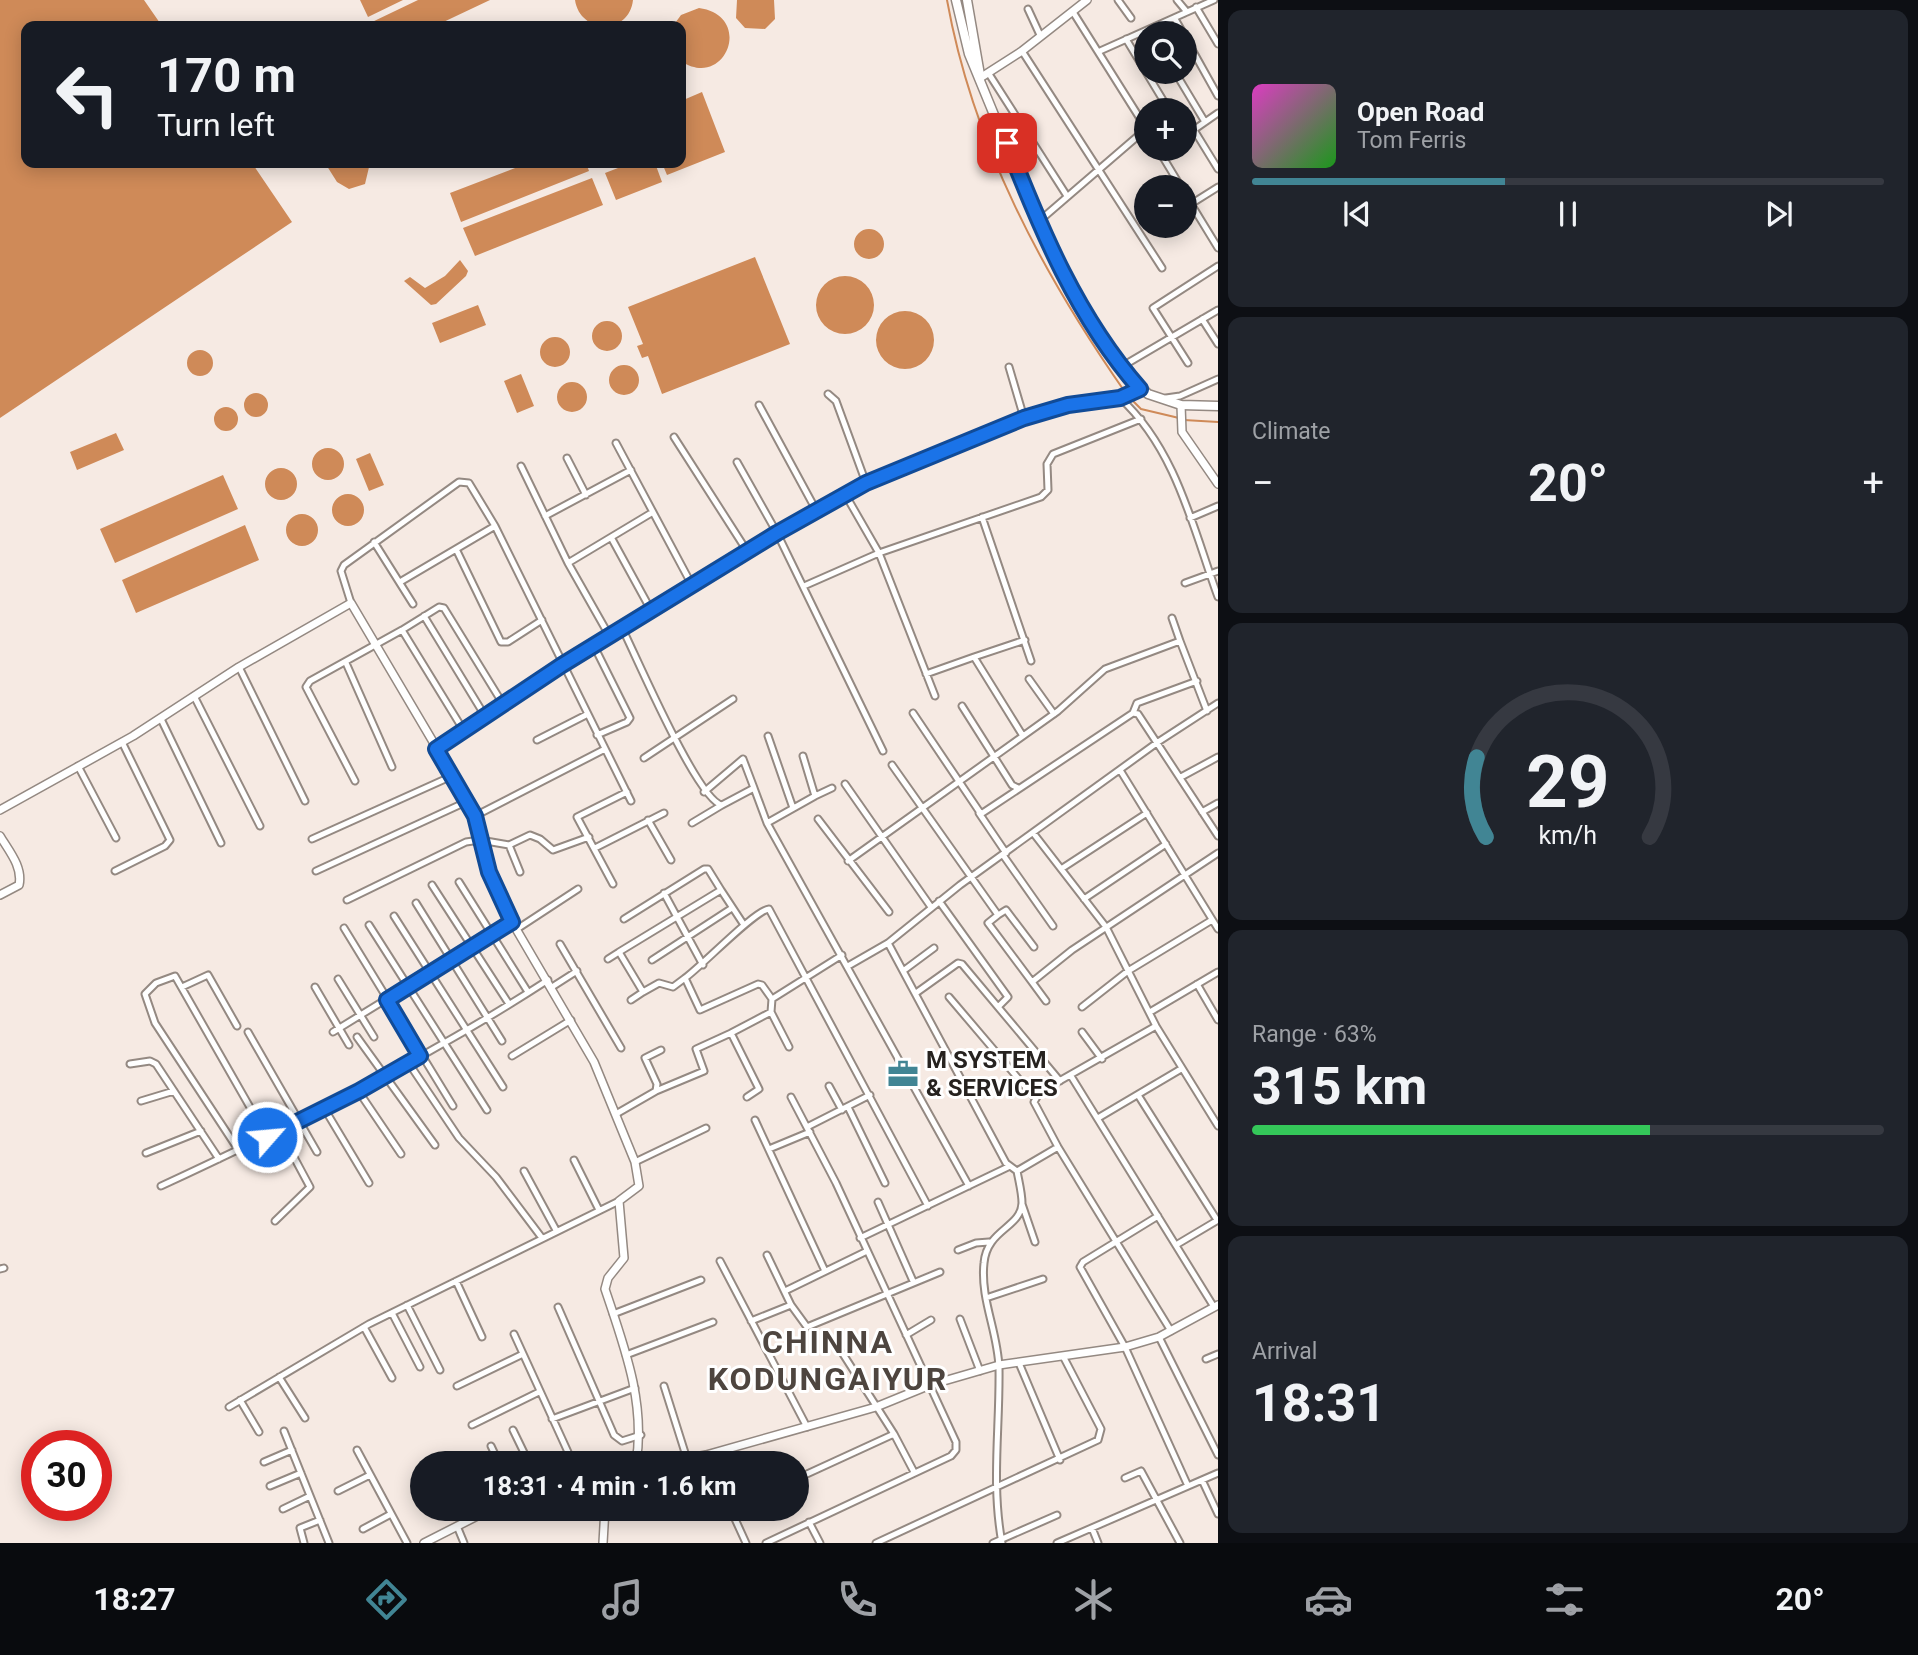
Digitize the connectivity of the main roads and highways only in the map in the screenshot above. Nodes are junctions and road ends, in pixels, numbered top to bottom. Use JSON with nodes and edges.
{"nodes":[{"id":1,"x":956,"y":0,"type":"edge"},
{"id":2,"x":967,"y":0,"type":"edge"},
{"id":3,"x":980,"y":78,"type":"junction"},
{"id":4,"x":1218,"y":407,"type":"edge"}],
"edges":[{"from":1,"to":3,"type":"main road"},
{"from":2,"to":3,"type":"main road"},
{"from":3,"to":4,"type":"main road"}]}
